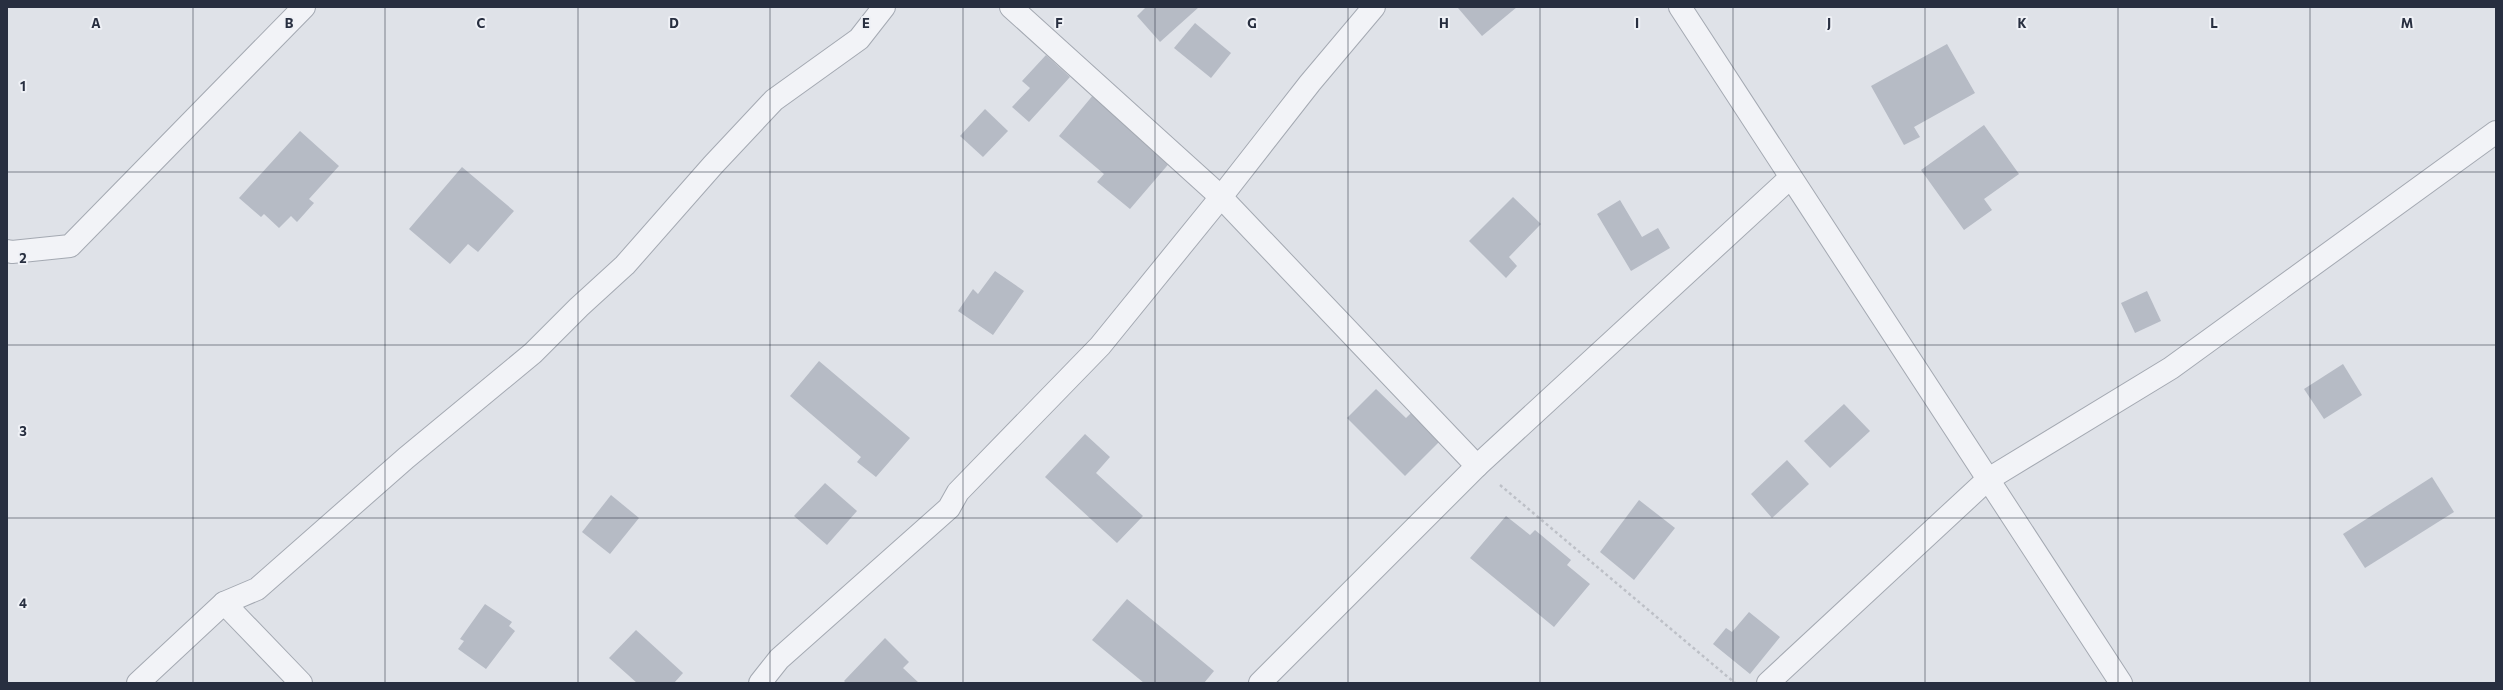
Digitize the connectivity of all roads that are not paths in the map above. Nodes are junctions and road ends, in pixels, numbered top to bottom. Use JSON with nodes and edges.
{"nodes":[{"id":1,"x":304,"y":7,"type":"edge"},
{"id":2,"x":884,"y":7,"type":"edge"},
{"id":3,"x":1011,"y":7,"type":"edge"},
{"id":4,"x":1374,"y":7,"type":"edge"},
{"id":5,"x":1680,"y":7,"type":"edge"},
{"id":6,"x":2496,"y":132,"type":"edge"},
{"id":7,"x":1790,"y":178,"type":"junction"},
{"id":8,"x":1221,"y":197,"type":"junction"},
{"id":9,"x":7,"y":251,"type":"edge"},
{"id":10,"x":1477,"y":466,"type":"junction"},
{"id":11,"x":1987,"y":480,"type":"junction"},
{"id":12,"x":224,"y":603,"type":"junction"},
{"id":13,"x":138,"y":683,"type":"edge"},
{"id":14,"x":301,"y":683,"type":"edge"},
{"id":15,"x":760,"y":683,"type":"edge"},
{"id":16,"x":1260,"y":683,"type":"edge"},
{"id":17,"x":1768,"y":683,"type":"edge"},
{"id":18,"x":2121,"y":683,"type":"edge"}],
"edges":[{"from":1,"to":9,"type":"street"},
{"from":2,"to":12,"type":"street"},
{"from":3,"to":8,"type":"street"},
{"from":4,"to":8,"type":"street"},
{"from":5,"to":7,"type":"street"},
{"from":6,"to":11,"type":"street"},
{"from":7,"to":10,"type":"street"},
{"from":7,"to":11,"type":"street"},
{"from":8,"to":10,"type":"street"},
{"from":8,"to":15,"type":"street"},
{"from":10,"to":16,"type":"street"},
{"from":11,"to":17,"type":"street"},
{"from":11,"to":18,"type":"street"},
{"from":12,"to":13,"type":"street"},
{"from":12,"to":14,"type":"street"}]}
